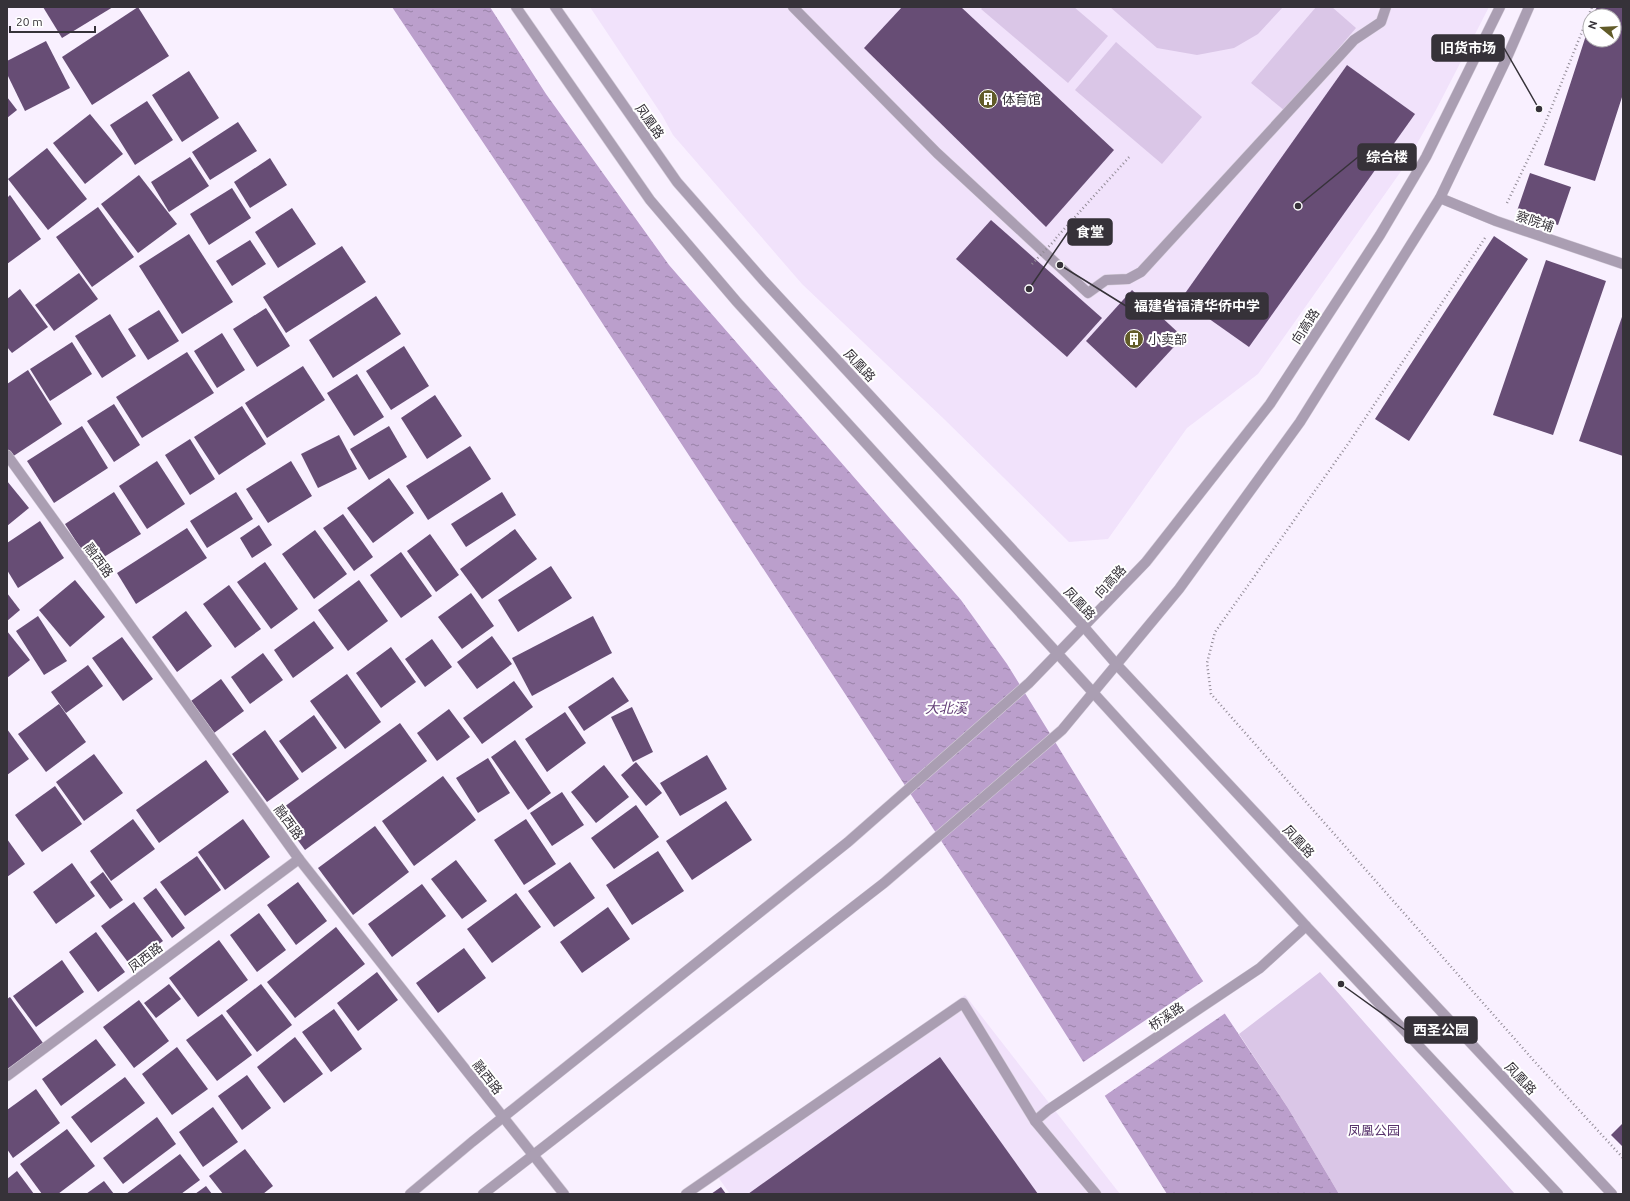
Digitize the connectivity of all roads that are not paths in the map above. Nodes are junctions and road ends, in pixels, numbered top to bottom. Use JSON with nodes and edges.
{"nodes":[{"id":1,"x":516,"y":7,"type":"edge"},
{"id":2,"x":555,"y":7,"type":"edge"},
{"id":3,"x":794,"y":7,"type":"edge"},
{"id":4,"x":1386,"y":7,"type":"edge"},
{"id":5,"x":1500,"y":7,"type":"edge"},
{"id":6,"x":1529,"y":7,"type":"edge"},
{"id":7,"x":1440,"y":198,"type":"junction"},
{"id":8,"x":1623,"y":264,"type":"edge"},
{"id":9,"x":7,"y":455,"type":"edge"},
{"id":10,"x":1084,"y":626,"type":"junction"},
{"id":11,"x":1058,"y":653,"type":"junction"},
{"id":12,"x":1117,"y":664,"type":"junction"},
{"id":13,"x":1092,"y":693,"type":"junction"},
{"id":14,"x":299,"y":858,"type":"junction"},
{"id":15,"x":1306,"y":926,"type":"junction"},
{"id":16,"x":7,"y":1076,"type":"edge"},
{"id":17,"x":504,"y":1117,"type":"junction"},
{"id":18,"x":1035,"y":1121,"type":"junction"},
{"id":19,"x":534,"y":1156,"type":"junction"},
{"id":20,"x":410,"y":1194,"type":"edge"},
{"id":21,"x":483,"y":1194,"type":"edge"},
{"id":22,"x":564,"y":1194,"type":"edge"},
{"id":23,"x":686,"y":1194,"type":"edge"},
{"id":24,"x":1096,"y":1194,"type":"edge"},
{"id":25,"x":1558,"y":1194,"type":"edge"},
{"id":26,"x":1612,"y":1194,"type":"edge"}],
"edges":[{"from":1,"to":11,"type":"street"},
{"from":2,"to":10,"type":"street","name":"凤凰路"},
{"from":3,"to":4,"type":"street"},
{"from":5,"to":10,"type":"street","name":"向高路"},
{"from":6,"to":7,"type":"street"},
{"from":7,"to":8,"type":"street","name":"察院埔"},
{"from":7,"to":12,"type":"street"},
{"from":9,"to":14,"type":"street","name":"融西路"},
{"from":10,"to":11,"type":"street","name":"向高路"},
{"from":10,"to":12,"type":"street","name":"凤凰路"},
{"from":11,"to":13,"type":"street"},
{"from":11,"to":17,"type":"street","name":"向高路"},
{"from":12,"to":13,"type":"street"},
{"from":12,"to":26,"type":"street","name":"凤凰路"},
{"from":13,"to":15,"type":"street"},
{"from":13,"to":19,"type":"street"},
{"from":14,"to":16,"type":"street","name":"凤西路"},
{"from":14,"to":17,"type":"street","name":"融西路"},
{"from":15,"to":18,"type":"street","name":"桥溪路"},
{"from":15,"to":25,"type":"street"},
{"from":17,"to":19,"type":"street","name":"融西路"},
{"from":17,"to":20,"type":"street","name":"向高路"},
{"from":18,"to":23,"type":"street"},
{"from":18,"to":24,"type":"street"},
{"from":19,"to":21,"type":"street"},
{"from":19,"to":22,"type":"street","name":"融西路"}]}
